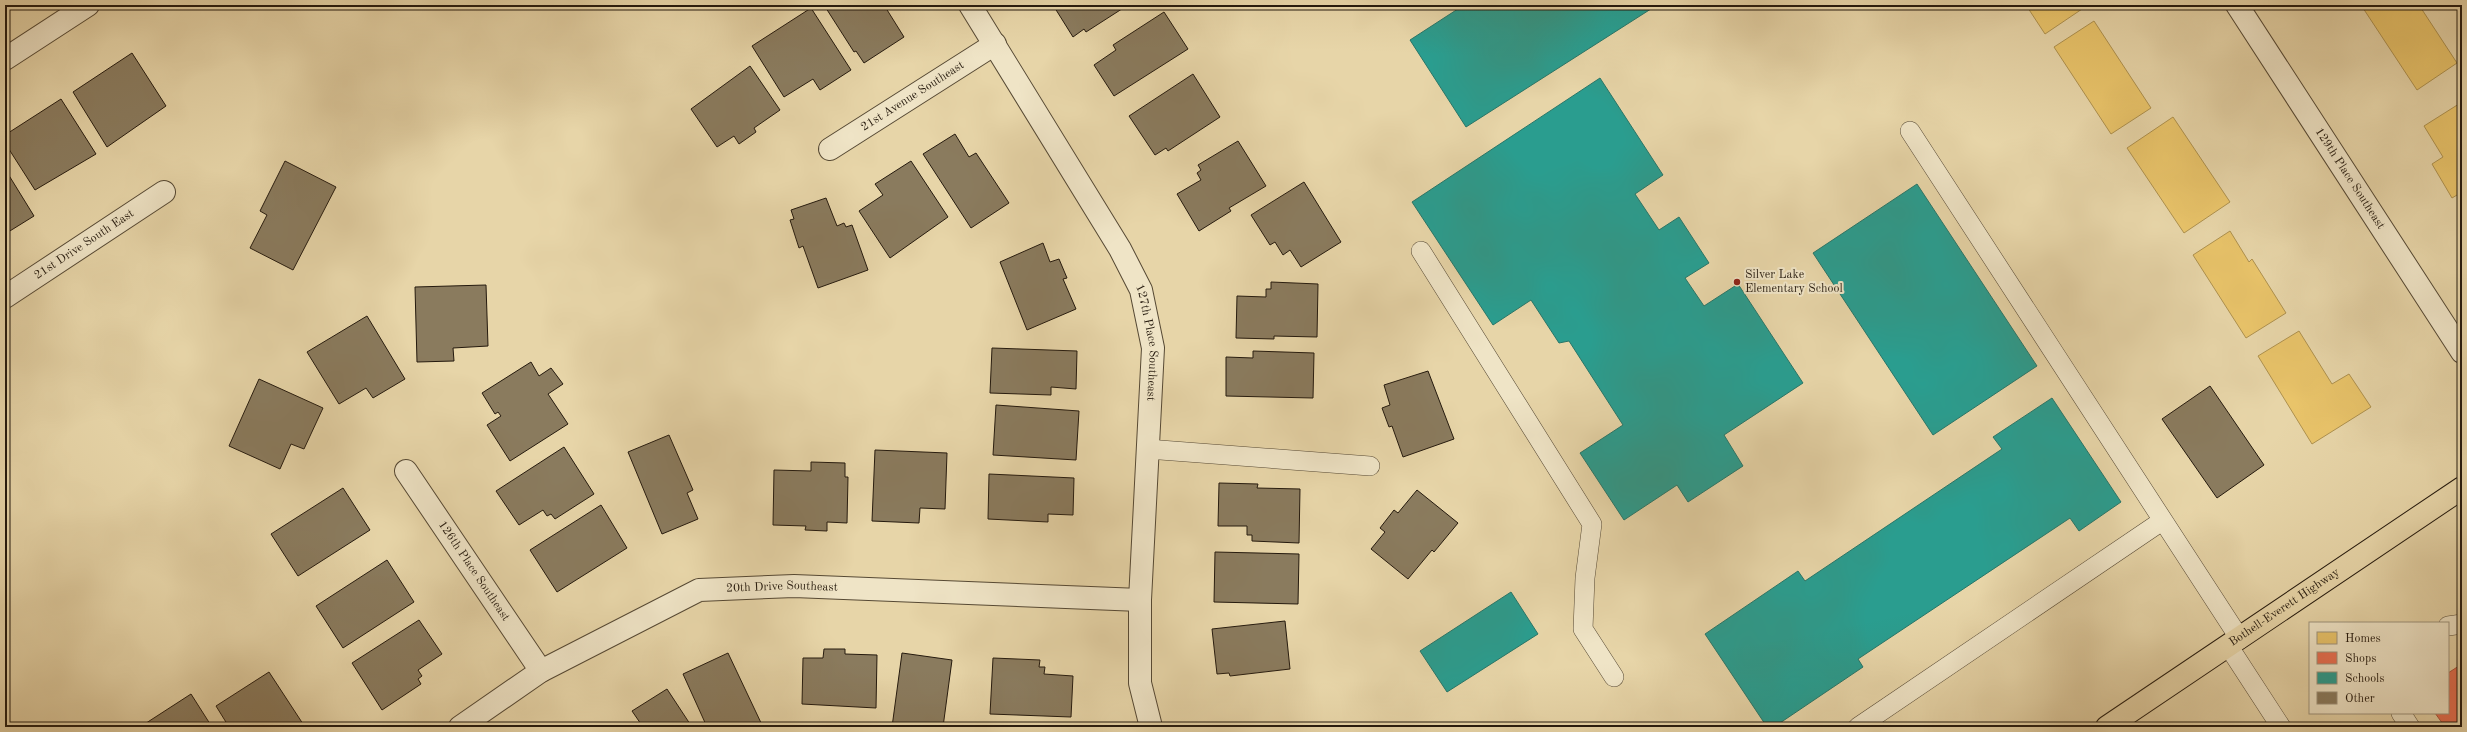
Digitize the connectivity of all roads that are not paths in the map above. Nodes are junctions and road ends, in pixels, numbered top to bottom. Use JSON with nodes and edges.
{"nodes":[{"id":1,"x":88,"y":5,"type":"edge"},
{"id":2,"x":970,"y":5,"type":"edge"},
{"id":3,"x":2237,"y":5,"type":"edge"},
{"id":4,"x":995,"y":44,"type":"junction"},
{"id":5,"x":7,"y":54,"type":"edge"},
{"id":6,"x":1910,"y":131,"type":"dead end"},
{"id":7,"x":830,"y":149,"type":"dead end"},
{"id":8,"x":164,"y":192,"type":"dead end"},
{"id":9,"x":1421,"y":251,"type":"dead end"},
{"id":10,"x":5,"y":297,"type":"edge"},
{"id":11,"x":2462,"y":352,"type":"edge"},
{"id":12,"x":1147,"y":449,"type":"junction"},
{"id":13,"x":1370,"y":466,"type":"dead end"},
{"id":14,"x":406,"y":471,"type":"dead end"},
{"id":15,"x":2462,"y":488,"type":"edge"},
{"id":16,"x":2162,"y":520,"type":"junction"},
{"id":17,"x":1140,"y":600,"type":"junction"},
{"id":18,"x":2462,"y":624,"type":"edge"},
{"id":19,"x":2449,"y":626,"type":"edge"},
{"id":20,"x":2235,"y":643,"type":"junction"},
{"id":21,"x":541,"y":671,"type":"junction"},
{"id":22,"x":1614,"y":677,"type":"dead end"},
{"id":23,"x":2402,"y":714,"type":"edge"},
{"id":24,"x":460,"y":727,"type":"edge"},
{"id":25,"x":1151,"y":727,"type":"edge"},
{"id":26,"x":1858,"y":727,"type":"edge"},
{"id":27,"x":2106,"y":727,"type":"edge"},
{"id":28,"x":2281,"y":727,"type":"edge"},
{"id":29,"x":2410,"y":727,"type":"edge"}],
"edges":[{"from":1,"to":5,"type":"street"},
{"from":2,"to":4,"type":"street","name":"127th Place Southeast"},
{"from":3,"to":11,"type":"street","name":"129th Place Southeast"},
{"from":4,"to":7,"type":"street","name":"21st Avenue Southeast"},
{"from":4,"to":12,"type":"street","name":"127th Place Southeast"},
{"from":6,"to":16,"type":"lane"},
{"from":8,"to":10,"type":"street","name":"21st Drive South East"},
{"from":9,"to":22,"type":"lane"},
{"from":12,"to":13,"type":"lane"},
{"from":12,"to":17,"type":"street","name":"127th Place Southeast"},
{"from":14,"to":21,"type":"street","name":"126th Place Southeast"},
{"from":15,"to":20,"type":"main road","name":"Bothell-Everett Highway"},
{"from":16,"to":20,"type":"lane"},
{"from":16,"to":26,"type":"lane"},
{"from":17,"to":21,"type":"street","name":"20th Drive Southeast"},
{"from":17,"to":25,"type":"street","name":"127th Place Southeast"},
{"from":18,"to":19,"type":"lane"},
{"from":20,"to":27,"type":"main road","name":"Bothell-Everett Highway"},
{"from":20,"to":28,"type":"lane"},
{"from":21,"to":24,"type":"street","name":"20th Drive Southeast"},
{"from":23,"to":29,"type":"lane"}]}
